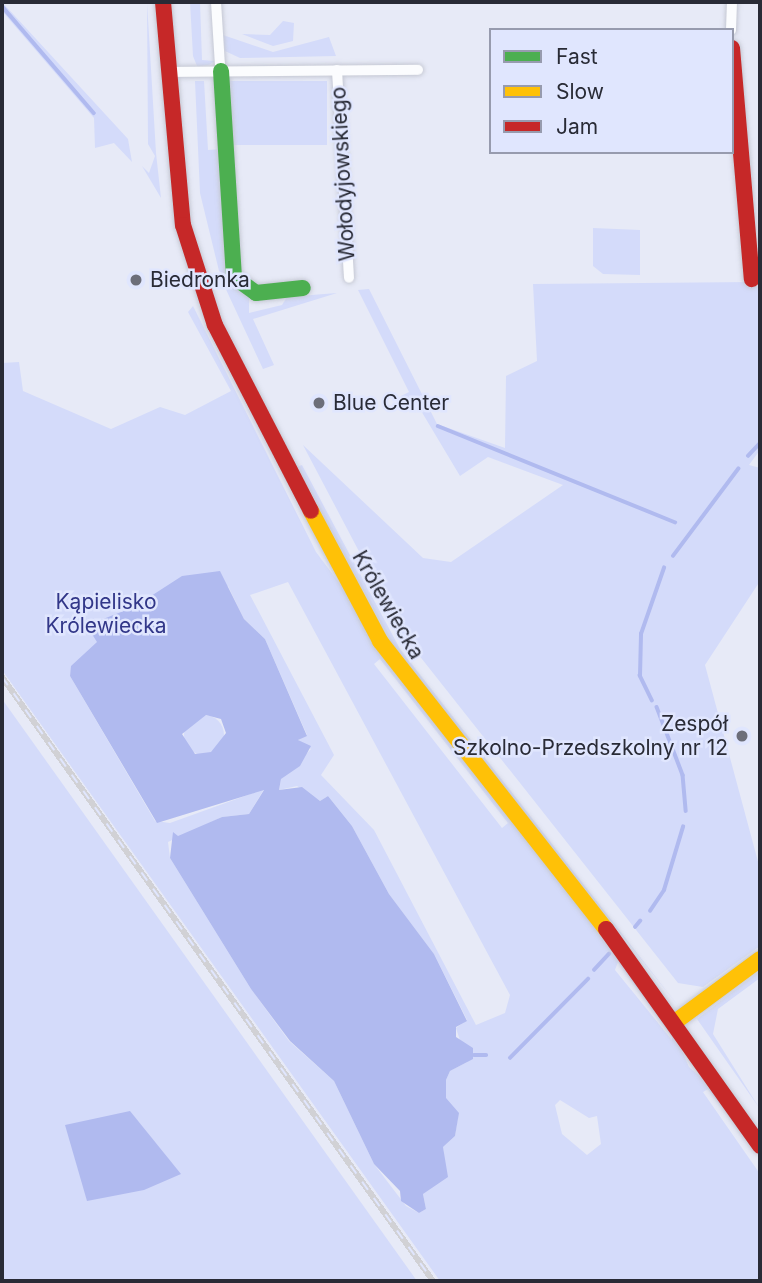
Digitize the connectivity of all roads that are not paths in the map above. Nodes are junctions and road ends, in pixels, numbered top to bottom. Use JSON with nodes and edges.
{"nodes":[{"id":1,"x":163,"y":2,"type":"edge"},
{"id":2,"x":216,"y":2,"type":"edge"},
{"id":3,"x":732,"y":2,"type":"edge"},
{"id":4,"x":731,"y":28,"type":"edge"},
{"id":5,"x":221,"y":68,"type":"junction"},
{"id":6,"x":337,"y":70,"type":"junction"},
{"id":7,"x":418,"y":70,"type":"dead end"},
{"id":8,"x":734,"y":71,"type":"edge"},
{"id":9,"x":168,"y":72,"type":"junction"},
{"id":10,"x":349,"y":278,"type":"dead end"},
{"id":11,"x":752,"y":279,"type":"dead end"},
{"id":12,"x":303,"y":288,"type":"dead end"},
{"id":13,"x":760,"y":959,"type":"edge"},
{"id":14,"x":675,"y":1022,"type":"junction"},
{"id":15,"x":760,"y":1146,"type":"edge"}],
"edges":[{"from":1,"to":9,"type":"street","name":"Królewiecka"},
{"from":2,"to":5,"type":"street"},
{"from":3,"to":4,"type":"street"},
{"from":5,"to":6,"type":"street"},
{"from":5,"to":9,"type":"street"},
{"from":5,"to":12,"type":"street"},
{"from":6,"to":7,"type":"street"},
{"from":6,"to":10,"type":"street","name":"Wołodyjowskiego"},
{"from":8,"to":11,"type":"street"},
{"from":9,"to":14,"type":"street","name":"Królewiecka"},
{"from":13,"to":14,"type":"street"},
{"from":14,"to":15,"type":"street","name":"Królewiecka"}]}
